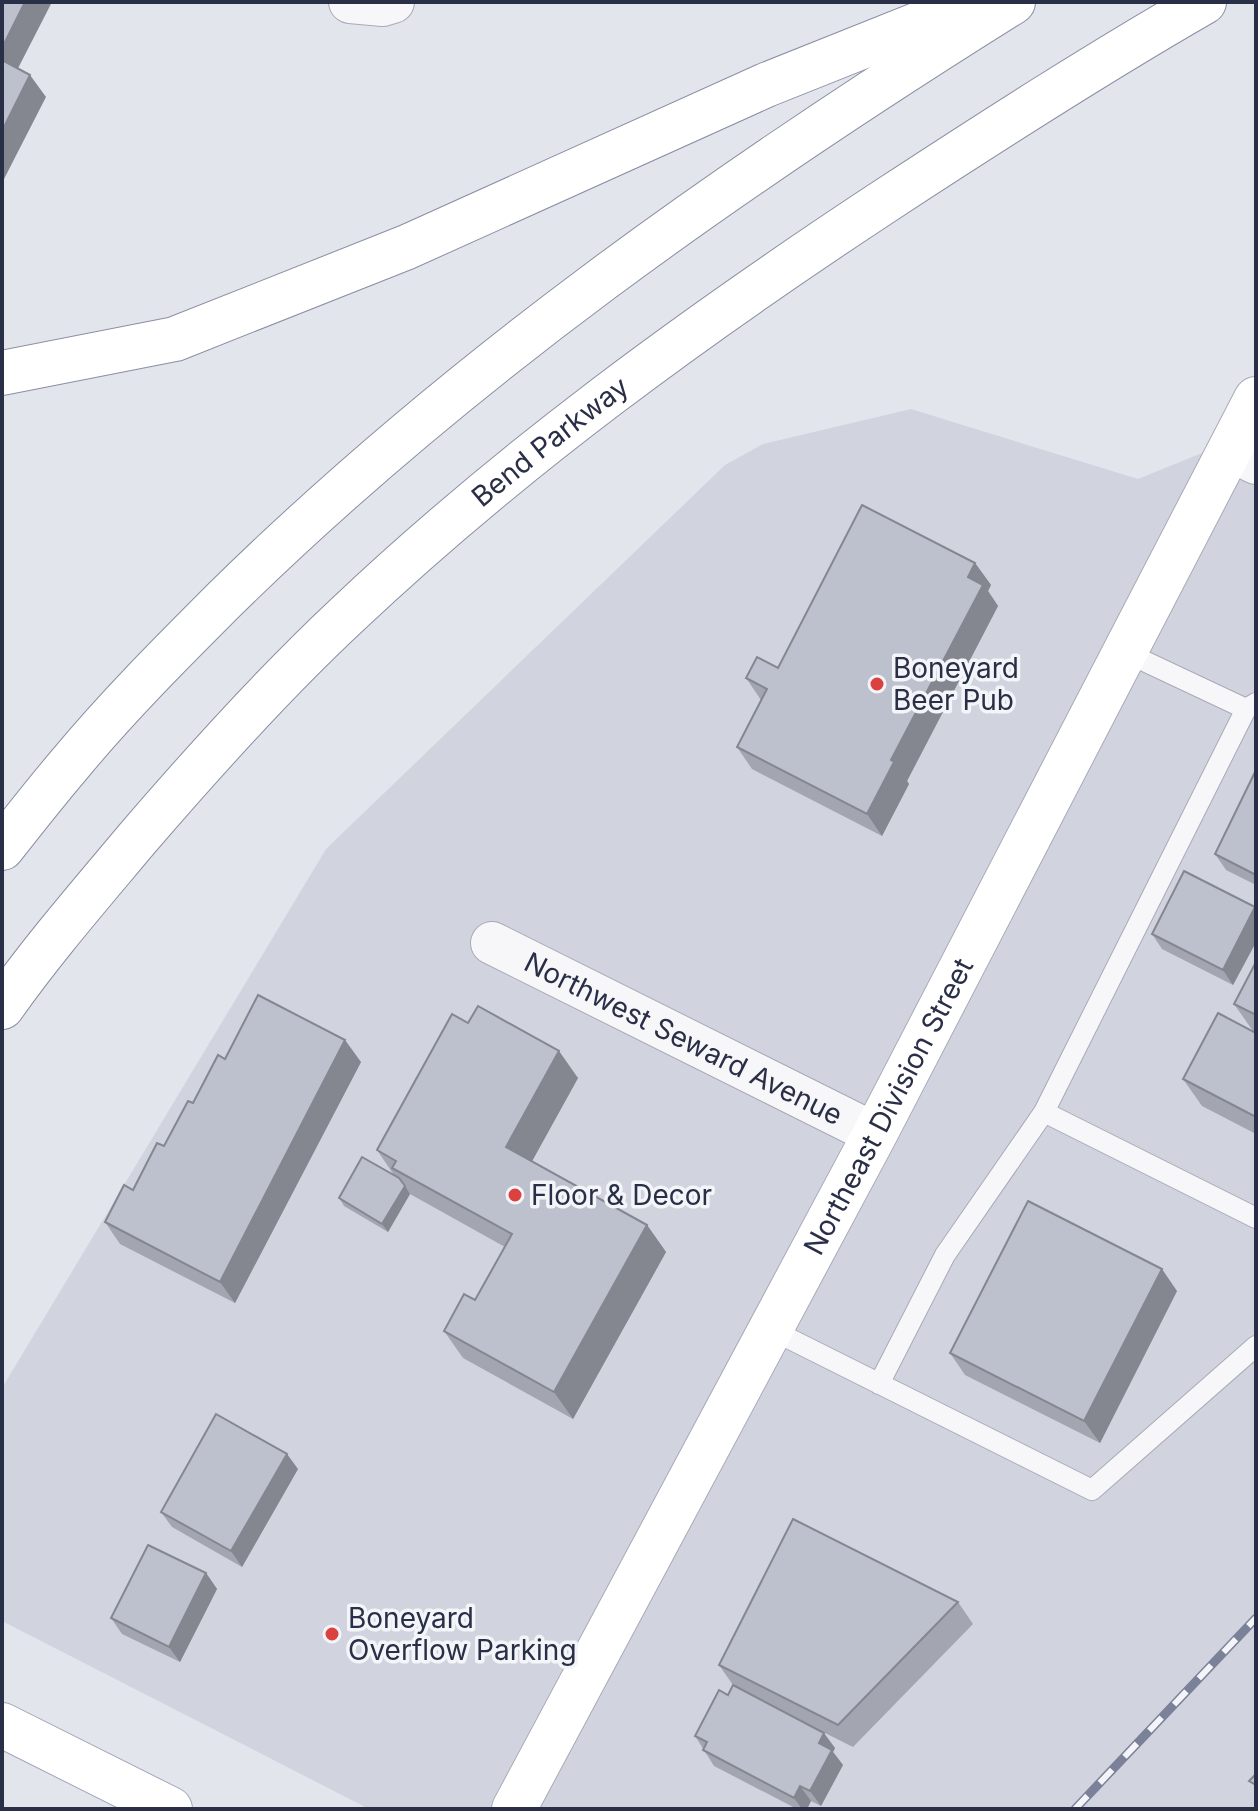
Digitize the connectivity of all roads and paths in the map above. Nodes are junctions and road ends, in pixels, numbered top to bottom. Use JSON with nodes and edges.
{"nodes":[{"id":1,"x":350,"y":2,"type":"edge"},
{"id":2,"x":393,"y":2,"type":"edge"},
{"id":3,"x":974,"y":2,"type":"edge"},
{"id":4,"x":1013,"y":2,"type":"edge"},
{"id":5,"x":1204,"y":2,"type":"edge"},
{"id":6,"x":2,"y":373,"type":"edge"},
{"id":7,"x":1256,"y":399,"type":"edge"},
{"id":8,"x":1243,"y":456,"type":"edge"},
{"id":9,"x":1125,"y":652,"type":"junction"},
{"id":10,"x":1251,"y":706,"type":"edge"},
{"id":11,"x":2,"y":848,"type":"edge"},
{"id":12,"x":492,"y":943,"type":"dead end"},
{"id":13,"x":2,"y":1007,"type":"edge"},
{"id":14,"x":1044,"y":1112,"type":"junction"},
{"id":15,"x":875,"y":1134,"type":"junction"},
{"id":16,"x":1256,"y":1218,"type":"edge"},
{"id":17,"x":770,"y":1329,"type":"junction"},
{"id":18,"x":1256,"y":1346,"type":"edge"},
{"id":19,"x":879,"y":1384,"type":"junction"},
{"id":20,"x":2,"y":1725,"type":"edge"},
{"id":21,"x":170,"y":1809,"type":"edge"},
{"id":22,"x":514,"y":1809,"type":"edge"}],
"edges":[{"from":1,"to":2,"type":"street"},
{"from":3,"to":6,"type":"main road"},
{"from":4,"to":11,"type":"main road"},
{"from":5,"to":13,"type":"main road","name":"Bend Parkway"},
{"from":7,"to":8,"type":"main road","name":"Northeast Division Street"},
{"from":8,"to":9,"type":"main road","name":"Northeast Division Street"},
{"from":9,"to":10,"type":"lane"},
{"from":9,"to":15,"type":"main road","name":"Northeast Division Street"},
{"from":10,"to":14,"type":"lane"},
{"from":12,"to":15,"type":"street","name":"Northwest Seward Avenue"},
{"from":14,"to":16,"type":"lane"},
{"from":14,"to":19,"type":"lane"},
{"from":15,"to":17,"type":"main road","name":"Northeast Division Street"},
{"from":17,"to":19,"type":"lane"},
{"from":17,"to":22,"type":"main road","name":"Northeast Division Street"},
{"from":18,"to":19,"type":"lane"},
{"from":20,"to":21,"type":"main road"}]}
